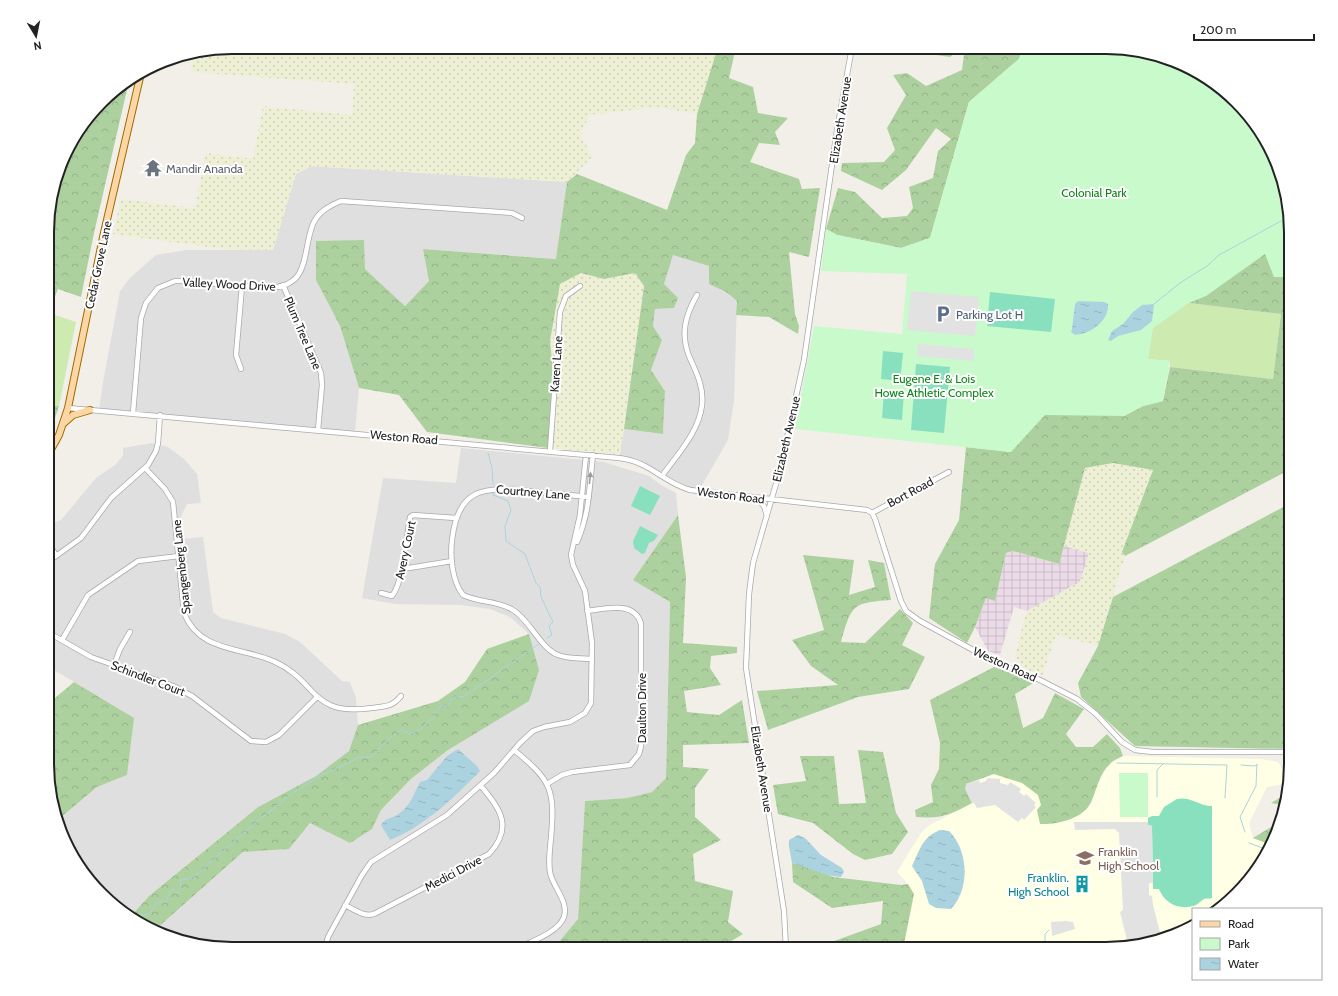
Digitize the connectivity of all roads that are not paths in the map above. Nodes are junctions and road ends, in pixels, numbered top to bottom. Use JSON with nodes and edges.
{"nodes":[{"id":1,"x":851,"y":54,"type":"edge"},
{"id":2,"x":139,"y":80,"type":"edge"},
{"id":3,"x":522,"y":218,"type":"dead end"},
{"id":4,"x":283,"y":285,"type":"junction"},
{"id":5,"x":242,"y":286,"type":"junction"},
{"id":6,"x":580,"y":286,"type":"dead end"},
{"id":7,"x":697,"y":295,"type":"dead end"},
{"id":8,"x":242,"y":369,"type":"dead end"},
{"id":9,"x":68,"y":408,"type":"junction"},
{"id":10,"x":90,"y":410,"type":"junction"},
{"id":11,"x":133,"y":413,"type":"junction"},
{"id":12,"x":160,"y":415,"type":"junction"},
{"id":13,"x":62,"y":426,"type":"junction"},
{"id":14,"x":318,"y":430,"type":"junction"},
{"id":15,"x":54,"y":443,"type":"edge"},
{"id":16,"x":550,"y":451,"type":"junction"},
{"id":17,"x":586,"y":455,"type":"junction"},
{"id":18,"x":593,"y":456,"type":"junction"},
{"id":19,"x":145,"y":468,"type":"junction"},
{"id":20,"x":949,"y":472,"type":"dead end"},
{"id":21,"x":662,"y":476,"type":"junction"},
{"id":22,"x":582,"y":496,"type":"junction"},
{"id":23,"x":589,"y":497,"type":"junction"},
{"id":24,"x":756,"y":498,"type":"junction"},
{"id":25,"x":772,"y":500,"type":"junction"},
{"id":26,"x":872,"y":513,"type":"junction"},
{"id":27,"x":767,"y":516,"type":"junction"},
{"id":28,"x":456,"y":518,"type":"junction"},
{"id":29,"x":54,"y":552,"type":"edge"},
{"id":30,"x":56,"y":555,"type":"joint"},
{"id":31,"x":571,"y":555,"type":"junction"},
{"id":32,"x":179,"y":556,"type":"junction"},
{"id":33,"x":452,"y":561,"type":"junction"},
{"id":34,"x":402,"y":566,"type":"junction"},
{"id":35,"x":380,"y":593,"type":"dead end"},
{"id":36,"x":587,"y":612,"type":"junction"},
{"id":37,"x":130,"y":632,"type":"dead end"},
{"id":38,"x":54,"y":635,"type":"edge"},
{"id":39,"x":62,"y":640,"type":"junction"},
{"id":40,"x":592,"y":658,"type":"junction"},
{"id":41,"x":114,"y":665,"type":"junction"},
{"id":42,"x":401,"y":696,"type":"dead end"},
{"id":43,"x":317,"y":697,"type":"junction"},
{"id":44,"x":514,"y":750,"type":"junction"},
{"id":45,"x":1284,"y":752,"type":"edge"},
{"id":46,"x":547,"y":784,"type":"junction"},
{"id":47,"x":481,"y":786,"type":"junction"},
{"id":48,"x":345,"y":905,"type":"junction"},
{"id":49,"x":327,"y":942,"type":"edge"},
{"id":50,"x":529,"y":942,"type":"edge"},
{"id":51,"x":786,"y":942,"type":"edge"}],
"edges":[{"from":1,"to":25,"type":"street","name":"Elizabeth Avenue"},
{"from":2,"to":9,"type":"main road","name":"Cedar Grove Lane"},
{"from":3,"to":4,"type":"street","name":"Valley Wood Drive"},
{"from":4,"to":5,"type":"street","name":"Valley Wood Drive"},
{"from":4,"to":14,"type":"street","name":"Plum Tree Lane"},
{"from":5,"to":8,"type":"street"},
{"from":5,"to":11,"type":"street","name":"Valley Wood Drive"},
{"from":6,"to":16,"type":"street","name":"Karen Lane"},
{"from":7,"to":21,"type":"street"},
{"from":9,"to":10,"type":"street","name":"Weston Road"},
{"from":9,"to":13,"type":"main road","name":"Cedar Grove Lane"},
{"from":10,"to":11,"type":"street","name":"Weston Road"},
{"from":10,"to":13,"type":"main road"},
{"from":11,"to":12,"type":"street","name":"Weston Road"},
{"from":12,"to":14,"type":"street","name":"Weston Road"},
{"from":12,"to":19,"type":"street"},
{"from":13,"to":15,"type":"main road","name":"Cedar Grove Lane"},
{"from":14,"to":16,"type":"street","name":"Weston Road"},
{"from":16,"to":17,"type":"street","name":"Weston Road"},
{"from":17,"to":18,"type":"street","name":"Weston Road"},
{"from":17,"to":22,"type":"street"},
{"from":18,"to":21,"type":"street","name":"Weston Road"},
{"from":23,"to":18,"type":"street","one_way":true},
{"from":19,"to":30,"type":"street"},
{"from":19,"to":32,"type":"street","name":"Spangenberg Lane"},
{"from":20,"to":26,"type":"street","name":"Bort Road"},
{"from":21,"to":24,"type":"street","name":"Weston Road"},
{"from":22,"to":23,"type":"street","name":"Courtney Lane"},
{"from":22,"to":28,"type":"street","name":"Courtney Lane"},
{"from":22,"to":31,"type":"street"},
{"from":23,"to":31,"type":"street"},
{"from":24,"to":25,"type":"street","name":"Weston Road"},
{"from":24,"to":27,"type":"street"},
{"from":25,"to":26,"type":"street","name":"Weston Road"},
{"from":25,"to":27,"type":"street","name":"Elizabeth Avenue"},
{"from":26,"to":45,"type":"street","name":"Weston Road"},
{"from":27,"to":51,"type":"street","name":"Elizabeth Avenue"},
{"from":28,"to":33,"type":"street","name":"Courtney Lane"},
{"from":28,"to":34,"type":"street","name":"Avery Court"},
{"from":29,"to":30,"type":"street"},
{"from":31,"to":36,"type":"street"},
{"from":32,"to":39,"type":"street"},
{"from":32,"to":43,"type":"street","name":"Spangenberg Lane"},
{"from":33,"to":34,"type":"street"},
{"from":33,"to":40,"type":"street","name":"Courtney Lane"},
{"from":34,"to":35,"type":"street","name":"Avery Court"},
{"from":36,"to":40,"type":"street"},
{"from":36,"to":46,"type":"street","name":"Daulton Drive"},
{"from":37,"to":41,"type":"street"},
{"from":38,"to":39,"type":"street","name":"Schindler Court"},
{"from":39,"to":41,"type":"street","name":"Schindler Court"},
{"from":40,"to":44,"type":"street"},
{"from":41,"to":43,"type":"street","name":"Schindler Court"},
{"from":42,"to":43,"type":"street","name":"Spangenberg Lane"},
{"from":44,"to":46,"type":"street"},
{"from":44,"to":47,"type":"street"},
{"from":46,"to":50,"type":"street"},
{"from":47,"to":48,"type":"street"},
{"from":47,"to":48,"type":"street","name":"Medici Drive"},
{"from":48,"to":49,"type":"street"}]}
